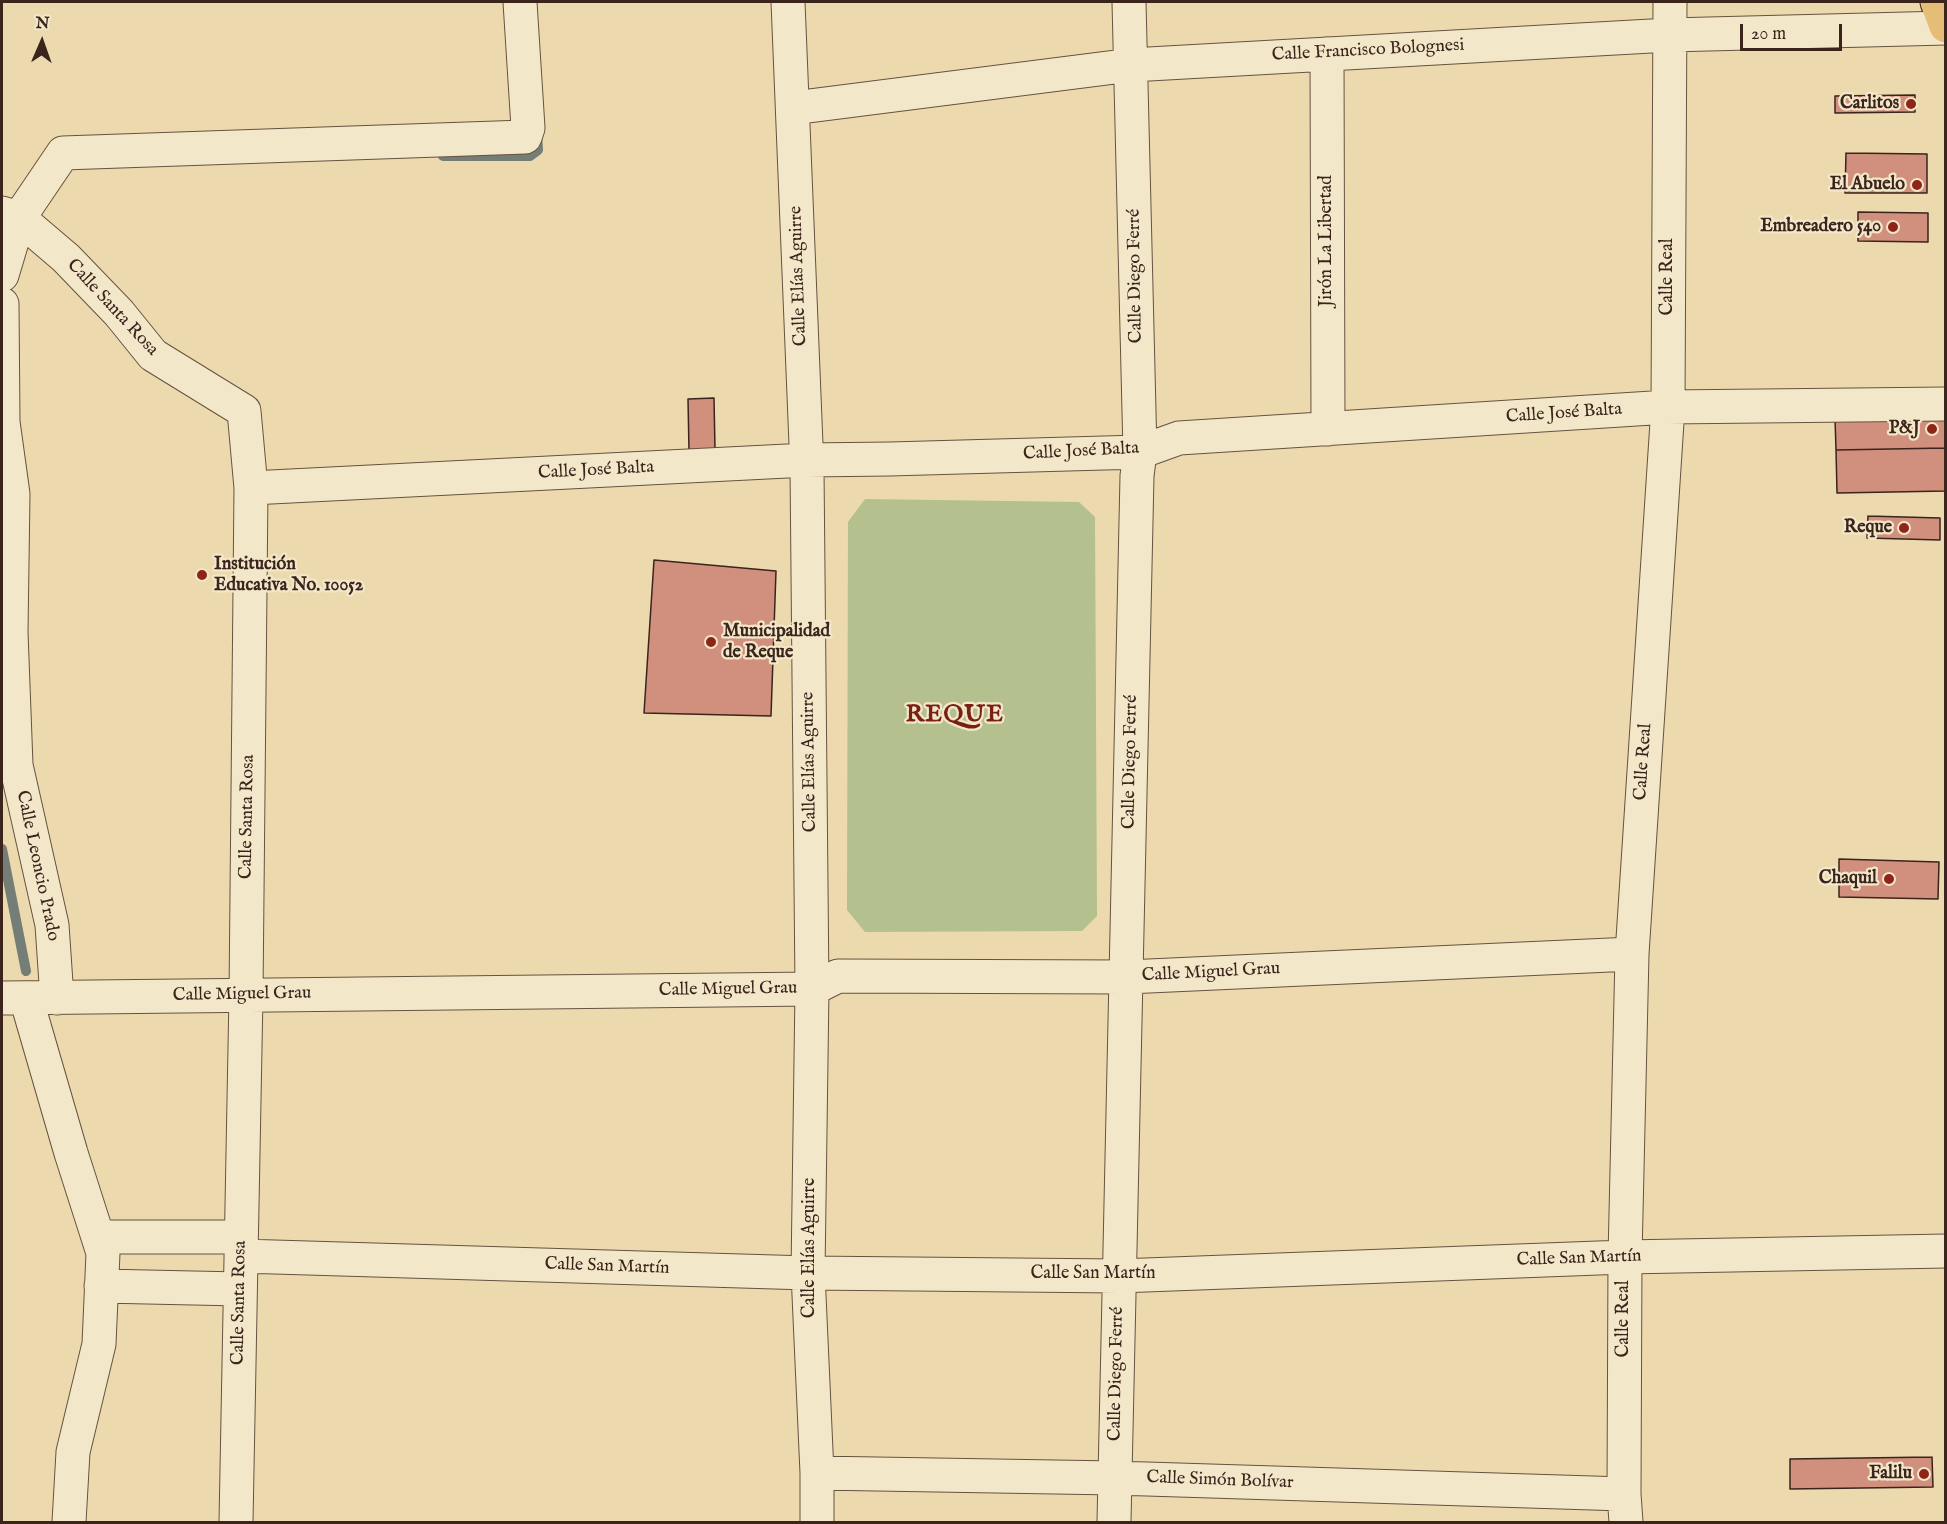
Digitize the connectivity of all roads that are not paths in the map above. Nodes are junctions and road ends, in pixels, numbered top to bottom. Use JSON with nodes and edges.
{"nodes":[{"id":1,"x":520,"y":2,"type":"edge"},
{"id":2,"x":788,"y":2,"type":"edge"},
{"id":3,"x":1129,"y":2,"type":"edge"},
{"id":4,"x":1670,"y":2,"type":"edge"},
{"id":5,"x":1937,"y":2,"type":"edge"},
{"id":6,"x":1946,"y":27,"type":"edge"},
{"id":7,"x":1670,"y":35,"type":"junction"},
{"id":8,"x":1327,"y":54,"type":"junction"},
{"id":9,"x":1131,"y":65,"type":"junction"},
{"id":10,"x":793,"y":108,"type":"junction"},
{"id":11,"x":12,"y":216,"type":"edge"},
{"id":12,"x":2,"y":275,"type":"edge"},
{"id":13,"x":2,"y":304,"type":"edge"},
{"id":14,"x":1946,"y":404,"type":"edge"},
{"id":15,"x":1668,"y":407,"type":"junction"},
{"id":16,"x":1328,"y":429,"type":"junction"},
{"id":17,"x":1140,"y":452,"type":"junction"},
{"id":18,"x":807,"y":460,"type":"junction"},
{"id":19,"x":251,"y":488,"type":"junction"},
{"id":20,"x":1632,"y":954,"type":"junction"},
{"id":21,"x":1127,"y":977,"type":"junction"},
{"id":22,"x":812,"y":989,"type":"junction"},
{"id":23,"x":246,"y":995,"type":"junction"},
{"id":24,"x":28,"y":998,"type":"edge"},
{"id":25,"x":106,"y":1237,"type":"junction"},
{"id":26,"x":241,"y":1246,"type":"junction"},
{"id":27,"x":1946,"y":1251,"type":"edge"},
{"id":28,"x":1624,"y":1257,"type":"junction"},
{"id":29,"x":807,"y":1273,"type":"junction"},
{"id":30,"x":1119,"y":1276,"type":"junction"},
{"id":31,"x":101,"y":1286,"type":"junction"},
{"id":32,"x":240,"y":1289,"type":"junction"},
{"id":33,"x":817,"y":1473,"type":"junction"},
{"id":34,"x":1115,"y":1478,"type":"junction"},
{"id":35,"x":1625,"y":1508,"type":"edge"},
{"id":36,"x":69,"y":1522,"type":"edge"},
{"id":37,"x":236,"y":1522,"type":"edge"},
{"id":38,"x":817,"y":1522,"type":"edge"},
{"id":39,"x":1114,"y":1522,"type":"edge"}],
"edges":[{"from":1,"to":11,"type":"street"},
{"from":2,"to":10,"type":"street","name":"Calle Elías Aguirre"},
{"from":3,"to":9,"type":"street","name":"Calle Diego Ferré"},
{"from":4,"to":7,"type":"street","name":"Calle Real"},
{"from":5,"to":6,"type":"highway"},
{"from":6,"to":7,"type":"street","name":"Calle Francisco Bolognesi"},
{"from":7,"to":8,"type":"street","name":"Calle Francisco Bolognesi"},
{"from":7,"to":15,"type":"street","name":"Calle Real"},
{"from":8,"to":9,"type":"street","name":"Calle Francisco Bolognesi"},
{"from":8,"to":16,"type":"street","name":"Jirón La Libertad"},
{"from":9,"to":10,"type":"street","name":"Calle Francisco Bolognesi"},
{"from":9,"to":17,"type":"street","name":"Calle Diego Ferré"},
{"from":10,"to":18,"type":"street","name":"Calle Elías Aguirre"},
{"from":11,"to":12,"type":"street"},
{"from":11,"to":19,"type":"street","name":"Calle Santa Rosa"},
{"from":13,"to":24,"type":"street","name":"Calle Leoncio Prado"},
{"from":14,"to":15,"type":"street","name":"Calle José Balta"},
{"from":15,"to":16,"type":"street","name":"Calle José Balta"},
{"from":15,"to":20,"type":"street","name":"Calle Real"},
{"from":16,"to":17,"type":"street","name":"Calle José Balta"},
{"from":17,"to":18,"type":"street","name":"Calle José Balta"},
{"from":17,"to":21,"type":"street","name":"Calle Diego Ferré"},
{"from":18,"to":19,"type":"street","name":"Calle José Balta"},
{"from":18,"to":22,"type":"street","name":"Calle Elías Aguirre"},
{"from":19,"to":23,"type":"street","name":"Calle Santa Rosa"},
{"from":20,"to":21,"type":"street","name":"Calle Miguel Grau"},
{"from":20,"to":28,"type":"street","name":"Calle Real"},
{"from":21,"to":22,"type":"street","name":"Calle Miguel Grau"},
{"from":21,"to":30,"type":"street","name":"Calle Diego Ferré"},
{"from":22,"to":23,"type":"street","name":"Calle Miguel Grau"},
{"from":22,"to":29,"type":"street","name":"Calle Elías Aguirre"},
{"from":23,"to":24,"type":"street","name":"Calle Miguel Grau"},
{"from":23,"to":26,"type":"street","name":"Calle Santa Rosa"},
{"from":24,"to":25,"type":"street","name":"Calle Leoncio Prado"},
{"from":25,"to":26,"type":"street","name":"Calle San Martín"},
{"from":25,"to":31,"type":"street","name":"Calle Leoncio Prado"},
{"from":26,"to":29,"type":"street","name":"Calle San Martín"},
{"from":26,"to":32,"type":"street","name":"Calle Santa Rosa"},
{"from":27,"to":28,"type":"street","name":"Calle San Martín"},
{"from":28,"to":30,"type":"street","name":"Calle San Martín"},
{"from":28,"to":35,"type":"street","name":"Calle Real"},
{"from":29,"to":30,"type":"street","name":"Calle San Martín"},
{"from":29,"to":33,"type":"street","name":"Calle Elías Aguirre"},
{"from":30,"to":34,"type":"street","name":"Calle Diego Ferré"},
{"from":31,"to":32,"type":"street"},
{"from":31,"to":36,"type":"street","name":"Calle Leoncio Prado"},
{"from":32,"to":37,"type":"street","name":"Calle Santa Rosa"},
{"from":33,"to":34,"type":"street","name":"Calle Simón Bolívar"},
{"from":33,"to":38,"type":"street","name":"Calle Elías Aguirre"},
{"from":34,"to":35,"type":"street","name":"Calle Simón Bolívar"},
{"from":34,"to":39,"type":"street","name":"Calle Diego Ferré"}]}
